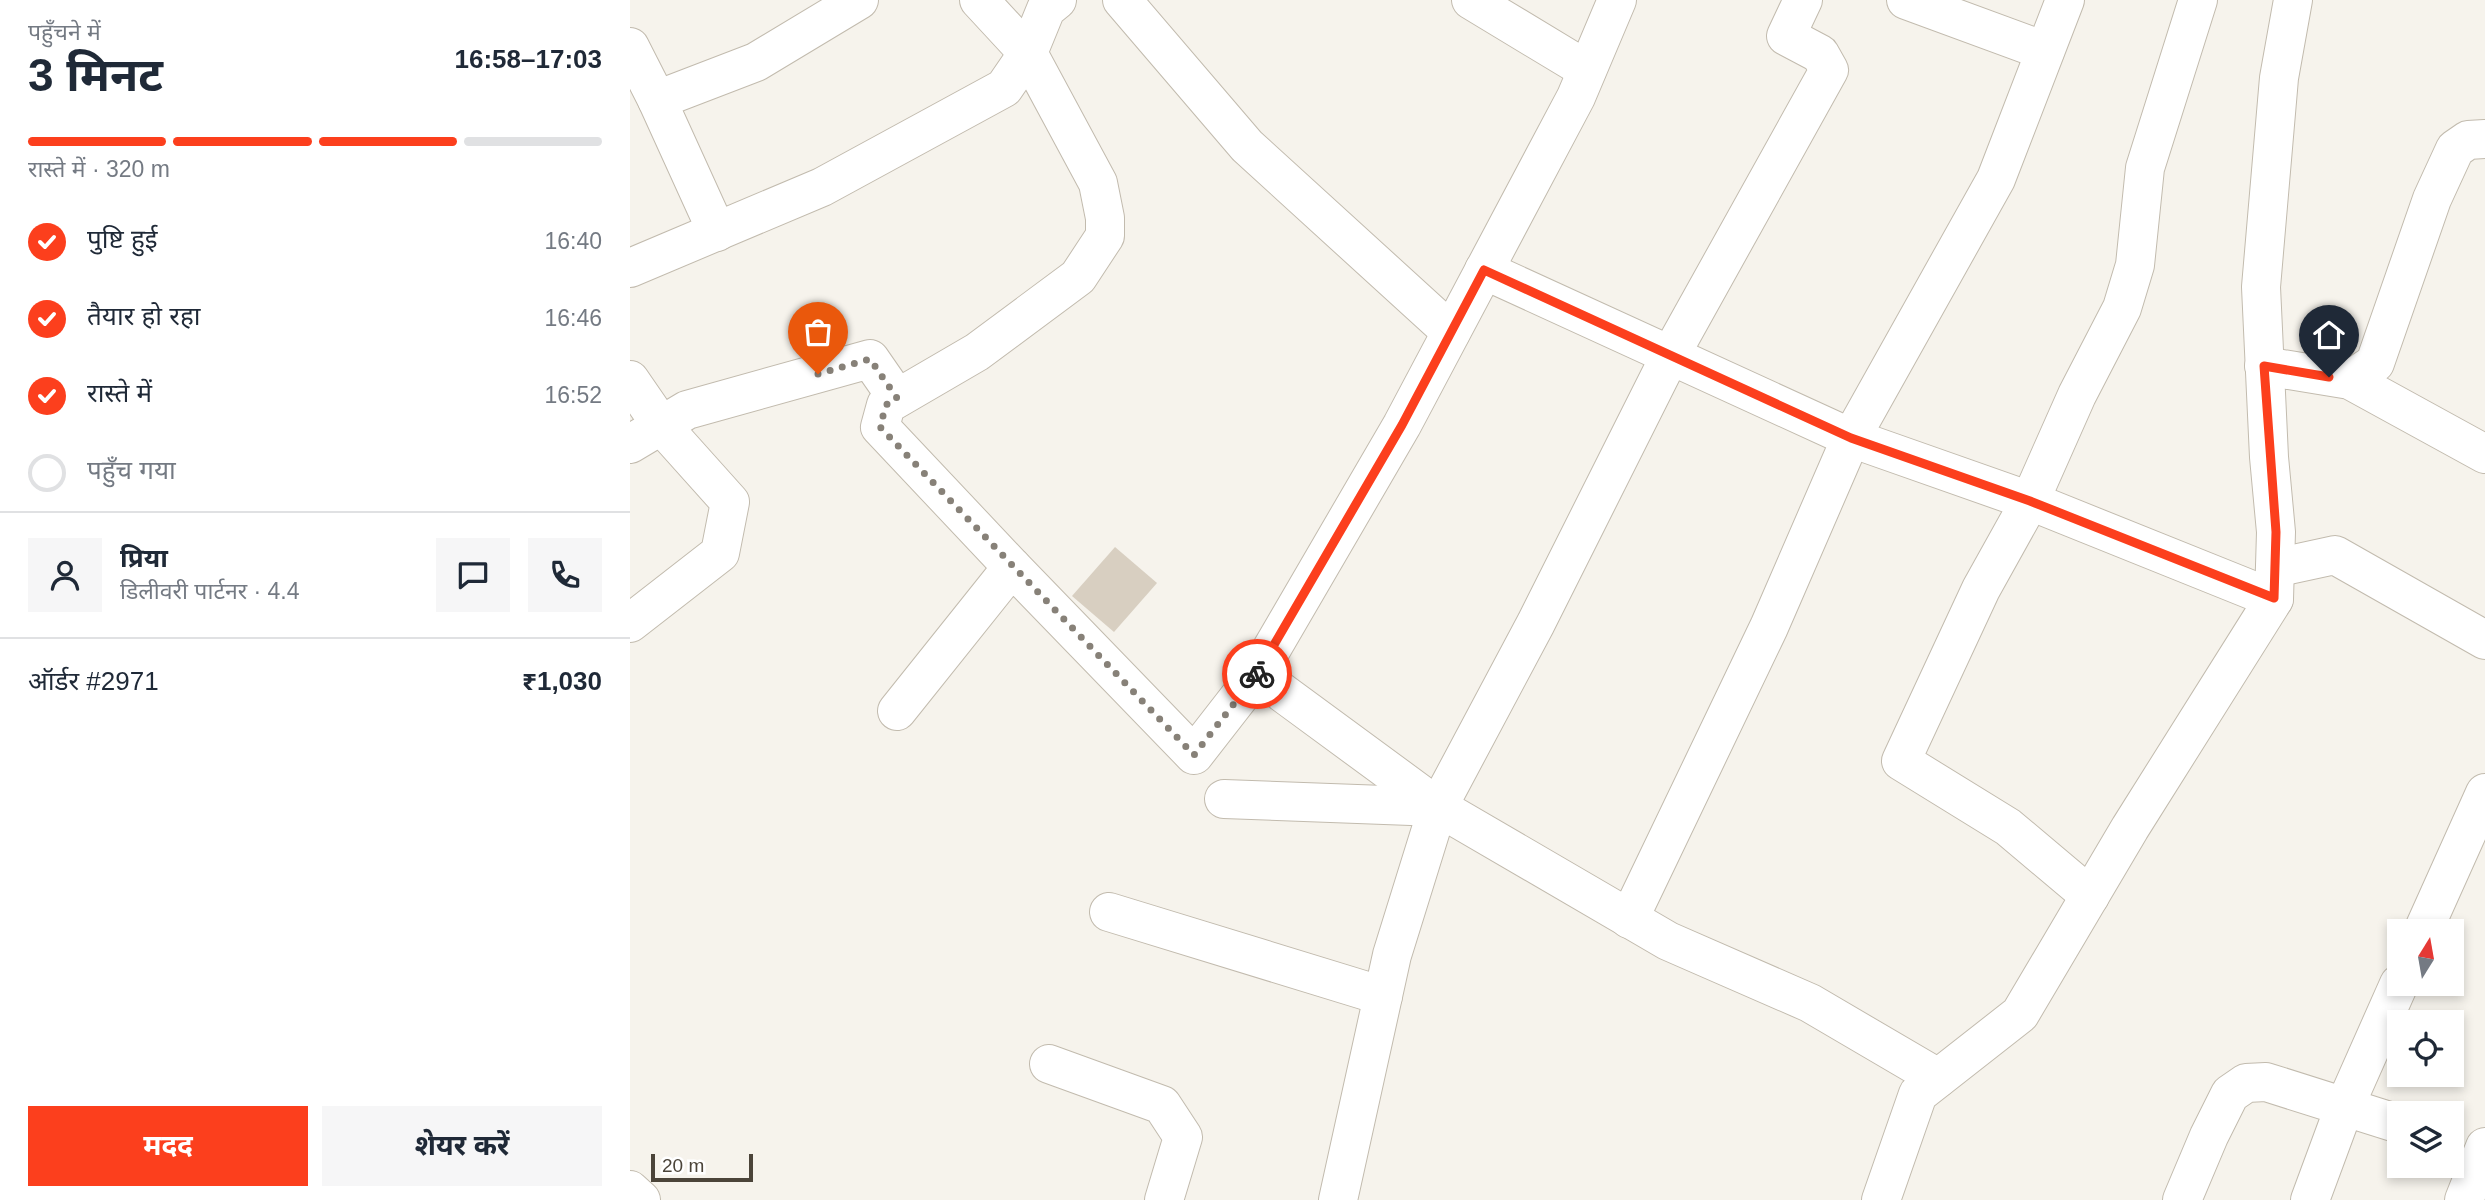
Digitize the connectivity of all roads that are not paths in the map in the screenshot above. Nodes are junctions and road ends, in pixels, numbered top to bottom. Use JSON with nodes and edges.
{"nodes":[{"id":1,"x":859,"y":0,"type":"edge"},
{"id":2,"x":979,"y":0,"type":"edge"},
{"id":3,"x":1057,"y":0,"type":"edge"},
{"id":4,"x":1122,"y":0,"type":"edge"},
{"id":5,"x":1471,"y":0,"type":"edge"},
{"id":6,"x":1617,"y":0,"type":"edge"},
{"id":7,"x":1803,"y":0,"type":"edge"},
{"id":8,"x":1906,"y":0,"type":"edge"},
{"id":9,"x":2065,"y":0,"type":"edge"},
{"id":10,"x":2198,"y":0,"type":"edge"},
{"id":11,"x":2293,"y":0,"type":"edge"},
{"id":12,"x":630,"y":47,"type":"edge"},
{"id":13,"x":2045,"y":51,"type":"junction"},
{"id":14,"x":1028,"y":53,"type":"junction"},
{"id":15,"x":1587,"y":70,"type":"junction"},
{"id":16,"x":657,"y":100,"type":"junction"},
{"id":17,"x":2485,"y":139,"type":"edge"},
{"id":18,"x":717,"y":232,"type":"junction"},
{"id":19,"x":630,"y":268,"type":"edge"},
{"id":20,"x":1484,"y":270,"type":"junction"},
{"id":21,"x":1451,"y":331,"type":"junction"},
{"id":22,"x":1671,"y":354,"type":"junction"},
{"id":23,"x":2264,"y":366,"type":"junction"},
{"id":24,"x":630,"y":380,"type":"edge"},
{"id":25,"x":2350,"y":380,"type":"junction"},
{"id":26,"x":897,"y":398,"type":"junction"},
{"id":27,"x":646,"y":435,"type":"edge"},
{"id":28,"x":1851,"y":438,"type":"junction"},
{"id":29,"x":2485,"y":454,"type":"edge"},
{"id":30,"x":2030,"y":501,"type":"junction"},
{"id":31,"x":1012,"y":567,"type":"junction"},
{"id":32,"x":2274,"y":583,"type":"junction"},
{"id":33,"x":630,"y":623,"type":"edge"},
{"id":34,"x":2485,"y":640,"type":"edge"},
{"id":35,"x":1257,"y":674,"type":"junction"},
{"id":36,"x":897,"y":711,"type":"dead end"},
{"id":37,"x":2485,"y":793,"type":"edge"},
{"id":38,"x":1224,"y":800,"type":"dead end"},
{"id":39,"x":1438,"y":807,"type":"junction"},
{"id":40,"x":2091,"y":896,"type":"junction"},
{"id":41,"x":1108,"y":912,"type":"dead end"},
{"id":42,"x":1629,"y":919,"type":"junction"},
{"id":43,"x":2428,"y":919,"type":"edge"},
{"id":44,"x":1383,"y":996,"type":"junction"},
{"id":45,"x":2394,"y":996,"type":"edge"},
{"id":46,"x":1049,"y":1064,"type":"dead end"},
{"id":47,"x":1938,"y":1078,"type":"junction"},
{"id":48,"x":2344,"y":1108,"type":"junction"},
{"id":49,"x":2387,"y":1121,"type":"edge"},
{"id":50,"x":2476,"y":1147,"type":"edge"},
{"id":51,"x":630,"y":1190,"type":"edge"},
{"id":52,"x":641,"y":1200,"type":"edge"},
{"id":53,"x":1164,"y":1200,"type":"edge"},
{"id":54,"x":1338,"y":1200,"type":"edge"},
{"id":55,"x":1881,"y":1200,"type":"edge"},
{"id":56,"x":2182,"y":1200,"type":"edge"},
{"id":57,"x":2310,"y":1200,"type":"edge"},
{"id":58,"x":2464,"y":1200,"type":"edge"}],
"edges":[{"from":1,"to":16,"type":"street"},
{"from":2,"to":14,"type":"street"},
{"from":3,"to":14,"type":"street"},
{"from":4,"to":21,"type":"street"},
{"from":5,"to":15,"type":"street"},
{"from":6,"to":15,"type":"street"},
{"from":7,"to":22,"type":"street"},
{"from":8,"to":13,"type":"street"},
{"from":9,"to":13,"type":"street"},
{"from":10,"to":30,"type":"street"},
{"from":11,"to":23,"type":"street"},
{"from":12,"to":16,"type":"street"},
{"from":13,"to":28,"type":"street"},
{"from":14,"to":18,"type":"street"},
{"from":14,"to":26,"type":"street"},
{"from":15,"to":20,"type":"street"},
{"from":16,"to":18,"type":"street"},
{"from":17,"to":25,"type":"street"},
{"from":18,"to":19,"type":"street"},
{"from":20,"to":21,"type":"street"},
{"from":20,"to":22,"type":"street"},
{"from":21,"to":35,"type":"street"},
{"from":22,"to":28,"type":"street"},
{"from":22,"to":39,"type":"street"},
{"from":23,"to":25,"type":"street"},
{"from":23,"to":32,"type":"street"},
{"from":24,"to":27,"type":"street"},
{"from":25,"to":29,"type":"street"},
{"from":26,"to":27,"type":"street"},
{"from":26,"to":31,"type":"street"},
{"from":27,"to":33,"type":"street"},
{"from":28,"to":30,"type":"street"},
{"from":28,"to":42,"type":"street"},
{"from":30,"to":32,"type":"street"},
{"from":30,"to":40,"type":"street"},
{"from":31,"to":35,"type":"street"},
{"from":31,"to":36,"type":"street"},
{"from":32,"to":34,"type":"street"},
{"from":32,"to":40,"type":"street"},
{"from":35,"to":39,"type":"street"},
{"from":37,"to":43,"type":"street"},
{"from":38,"to":39,"type":"street"},
{"from":39,"to":42,"type":"street"},
{"from":39,"to":44,"type":"street"},
{"from":40,"to":47,"type":"street"},
{"from":41,"to":44,"type":"street"},
{"from":42,"to":47,"type":"street"},
{"from":44,"to":54,"type":"street"},
{"from":45,"to":48,"type":"street"},
{"from":46,"to":53,"type":"street"},
{"from":47,"to":55,"type":"street"},
{"from":48,"to":49,"type":"street"},
{"from":48,"to":56,"type":"street"},
{"from":48,"to":57,"type":"street"},
{"from":50,"to":58,"type":"street"},
{"from":51,"to":52,"type":"street"}]}
